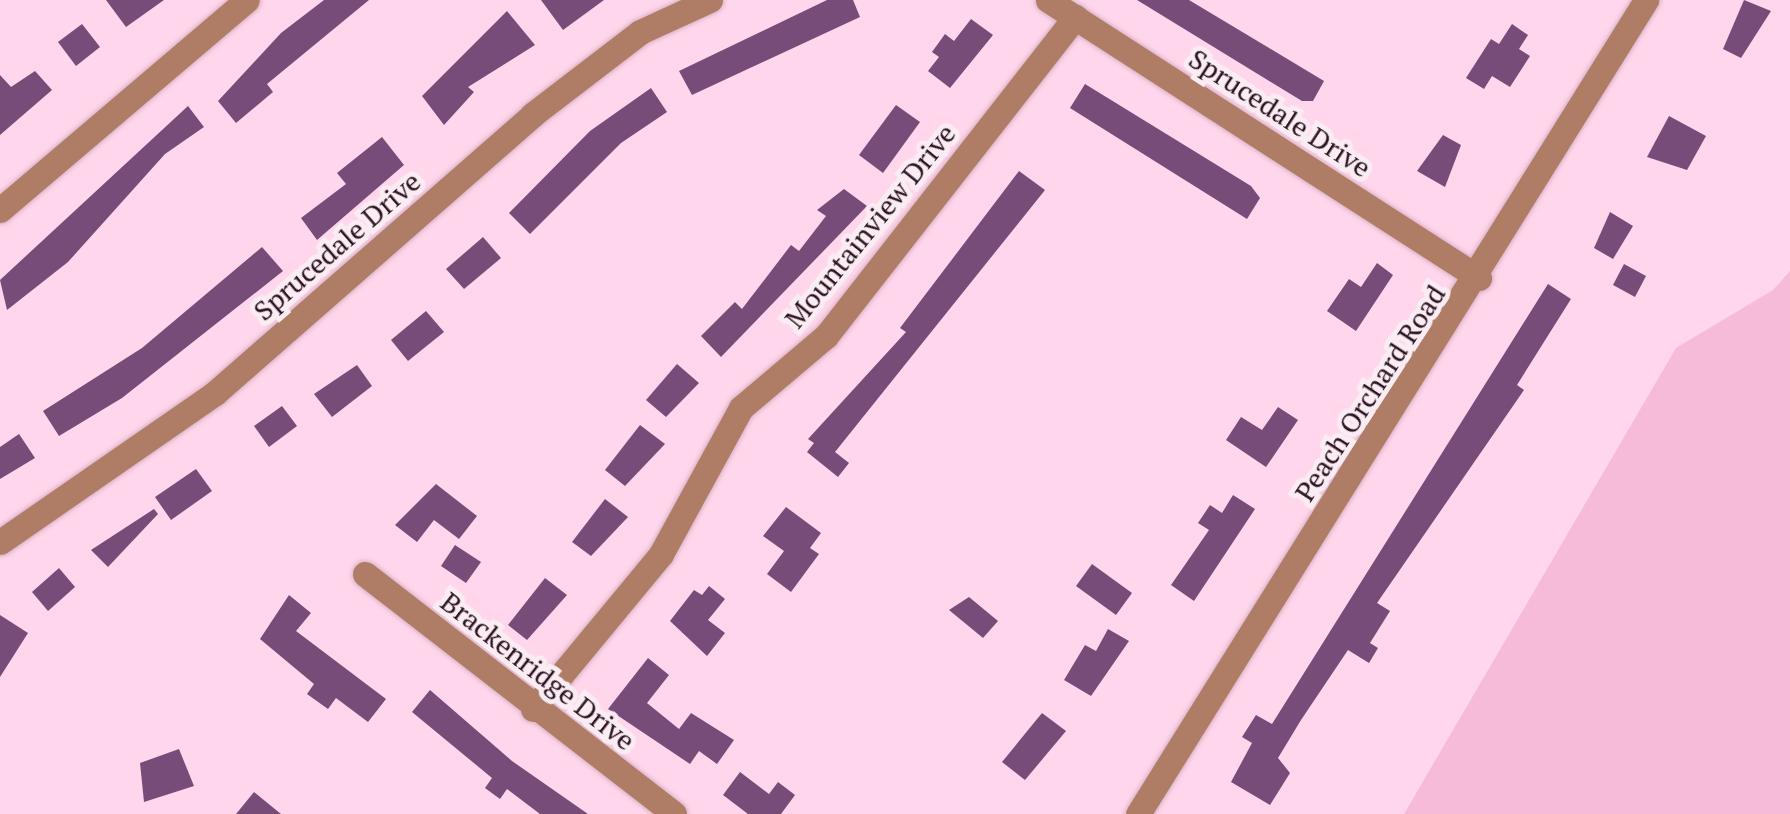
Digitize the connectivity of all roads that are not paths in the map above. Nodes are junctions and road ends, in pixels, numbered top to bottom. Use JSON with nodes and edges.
{"nodes":[{"id":1,"x":246,"y":0,"type":"edge"},
{"id":2,"x":710,"y":0,"type":"edge"},
{"id":3,"x":1048,"y":0,"type":"edge"},
{"id":4,"x":1646,"y":0,"type":"edge"},
{"id":5,"x":1076,"y":17,"type":"junction"},
{"id":6,"x":0,"y":210,"type":"edge"},
{"id":7,"x":1479,"y":278,"type":"junction"},
{"id":8,"x":1,"y":539,"type":"edge"},
{"id":9,"x":365,"y":574,"type":"dead end"},
{"id":10,"x":533,"y":710,"type":"junction"},
{"id":11,"x":674,"y":814,"type":"edge"},
{"id":12,"x":1138,"y":814,"type":"edge"}],
"edges":[{"from":1,"to":6,"type":"street"},
{"from":2,"to":8,"type":"street","name":"Sprucedale Drive"},
{"from":3,"to":5,"type":"street","name":"Sprucedale Drive"},
{"from":4,"to":7,"type":"street","name":"Peach Orchard Road"},
{"from":5,"to":7,"type":"street","name":"Sprucedale Drive"},
{"from":5,"to":10,"type":"street","name":"Mountainview Drive"},
{"from":7,"to":12,"type":"street","name":"Peach Orchard Road"},
{"from":9,"to":10,"type":"street","name":"Brackenridge Drive"},
{"from":10,"to":11,"type":"street","name":"Brackenridge Drive"}]}
